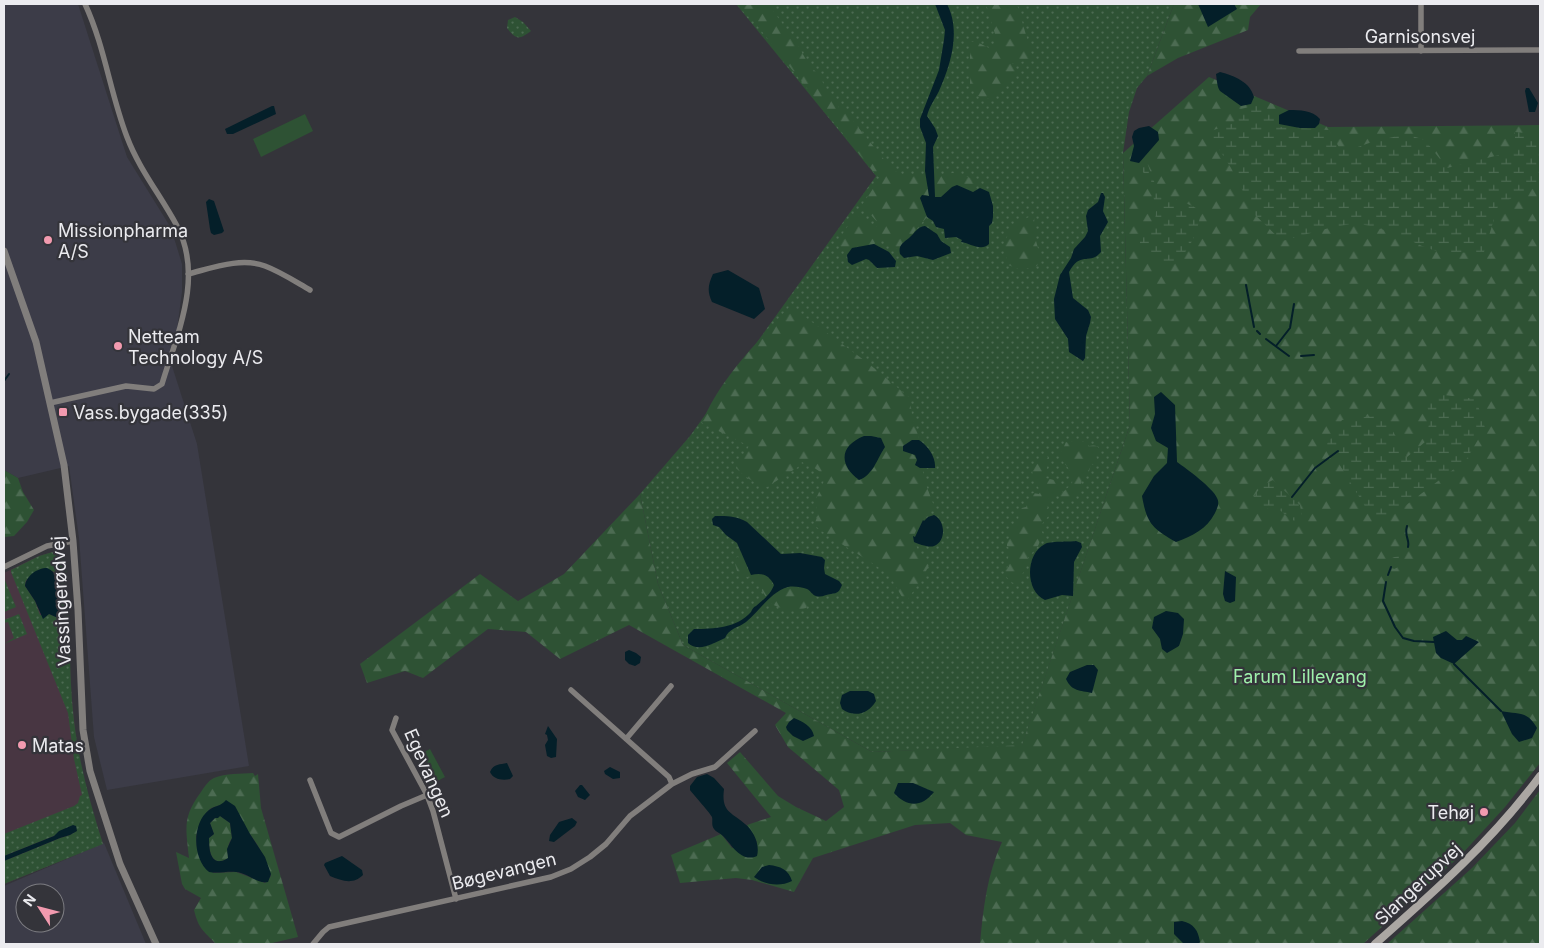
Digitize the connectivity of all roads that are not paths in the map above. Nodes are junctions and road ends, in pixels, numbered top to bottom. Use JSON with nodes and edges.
{"nodes":[{"id":1,"x":85,"y":4,"type":"edge"},
{"id":2,"x":1421,"y":4,"type":"edge"},
{"id":3,"x":1540,"y":50,"type":"edge"},
{"id":4,"x":1421,"y":51,"type":"junction"},
{"id":5,"x":1299,"y":52,"type":"dead end"},
{"id":6,"x":4,"y":252,"type":"edge"},
{"id":7,"x":188,"y":274,"type":"junction"},
{"id":8,"x":310,"y":290,"type":"dead end"},
{"id":9,"x":50,"y":403,"type":"junction"},
{"id":10,"x":73,"y":541,"type":"junction"},
{"id":11,"x":4,"y":567,"type":"edge"},
{"id":12,"x":671,"y":686,"type":"dead end"},
{"id":13,"x":571,"y":690,"type":"dead end"},
{"id":14,"x":396,"y":718,"type":"dead end"},
{"id":15,"x":755,"y":731,"type":"dead end"},
{"id":16,"x":626,"y":739,"type":"junction"},
{"id":17,"x":1540,"y":776,"type":"edge"},
{"id":18,"x":310,"y":780,"type":"dead end"},
{"id":19,"x":672,"y":784,"type":"junction"},
{"id":20,"x":427,"y":795,"type":"junction"},
{"id":21,"x":456,"y":899,"type":"junction"},
{"id":22,"x":156,"y":944,"type":"edge"},
{"id":23,"x":313,"y":944,"type":"edge"},
{"id":24,"x":1375,"y":944,"type":"edge"}],
"edges":[{"from":1,"to":7,"type":"street"},
{"from":2,"to":4,"type":"street"},
{"from":3,"to":4,"type":"street","name":"Garnisonsvej"},
{"from":4,"to":5,"type":"street","name":"Garnisonsvej"},
{"from":6,"to":9,"type":"street","name":"Vassingerødvej"},
{"from":7,"to":8,"type":"street"},
{"from":7,"to":9,"type":"street"},
{"from":9,"to":10,"type":"street","name":"Vassingerødvej"},
{"from":10,"to":11,"type":"street"},
{"from":10,"to":22,"type":"street","name":"Vassingerødvej"},
{"from":12,"to":16,"type":"street"},
{"from":13,"to":16,"type":"street"},
{"from":14,"to":20,"type":"street","name":"Egevangen"},
{"from":15,"to":19,"type":"street","name":"Bøgevangen"},
{"from":16,"to":19,"type":"street"},
{"from":17,"to":24,"type":"main road","name":"Slangerupvej"},
{"from":18,"to":20,"type":"street"},
{"from":19,"to":21,"type":"street","name":"Bøgevangen"},
{"from":20,"to":21,"type":"street","name":"Egevangen"},
{"from":21,"to":23,"type":"street","name":"Bøgevangen"}]}
